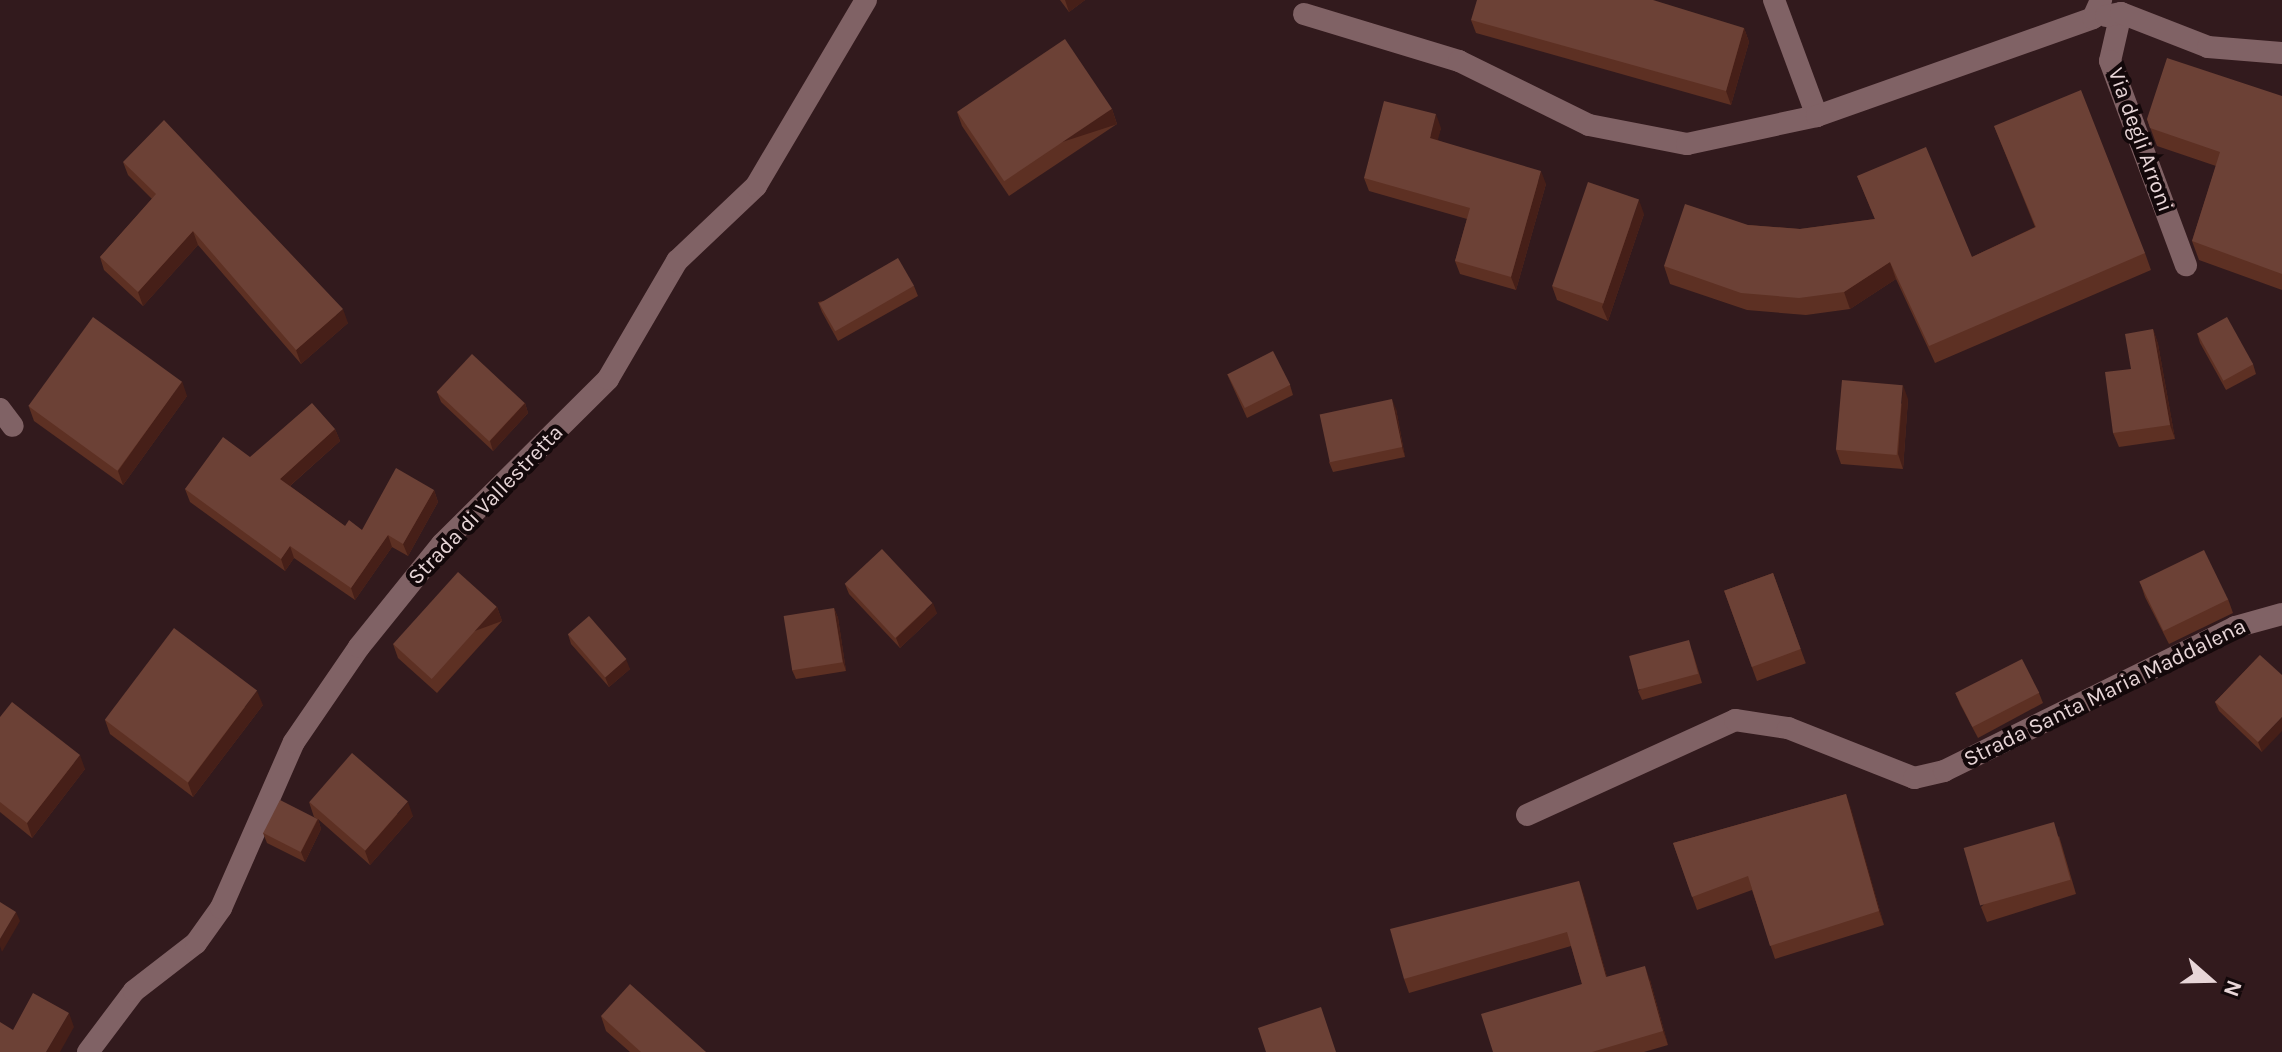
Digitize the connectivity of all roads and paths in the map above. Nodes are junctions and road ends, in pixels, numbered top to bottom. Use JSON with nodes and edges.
{"nodes":[{"id":1,"x":866,"y":0,"type":"edge"},
{"id":2,"x":1774,"y":0,"type":"edge"},
{"id":3,"x":2097,"y":9,"type":"edge"},
{"id":4,"x":2121,"y":13,"type":"junction"},
{"id":5,"x":1304,"y":14,"type":"dead end"},
{"id":6,"x":2282,"y":53,"type":"edge"},
{"id":7,"x":1817,"y":116,"type":"junction"},
{"id":8,"x":2186,"y":265,"type":"dead end"},
{"id":9,"x":2282,"y":614,"type":"edge"},
{"id":10,"x":1527,"y":815,"type":"dead end"},
{"id":11,"x":88,"y":1052,"type":"edge"}],
"edges":[{"from":1,"to":11,"type":"street","name":"Strada di Vallestretta"},
{"from":2,"to":7,"type":"street"},
{"from":3,"to":4,"type":"street"},
{"from":3,"to":7,"type":"street"},
{"from":4,"to":6,"type":"street"},
{"from":4,"to":8,"type":"street","name":"Via degli Arroni"},
{"from":5,"to":7,"type":"street"},
{"from":9,"to":10,"type":"street","name":"Strada Santa Maria Maddalena"}]}
